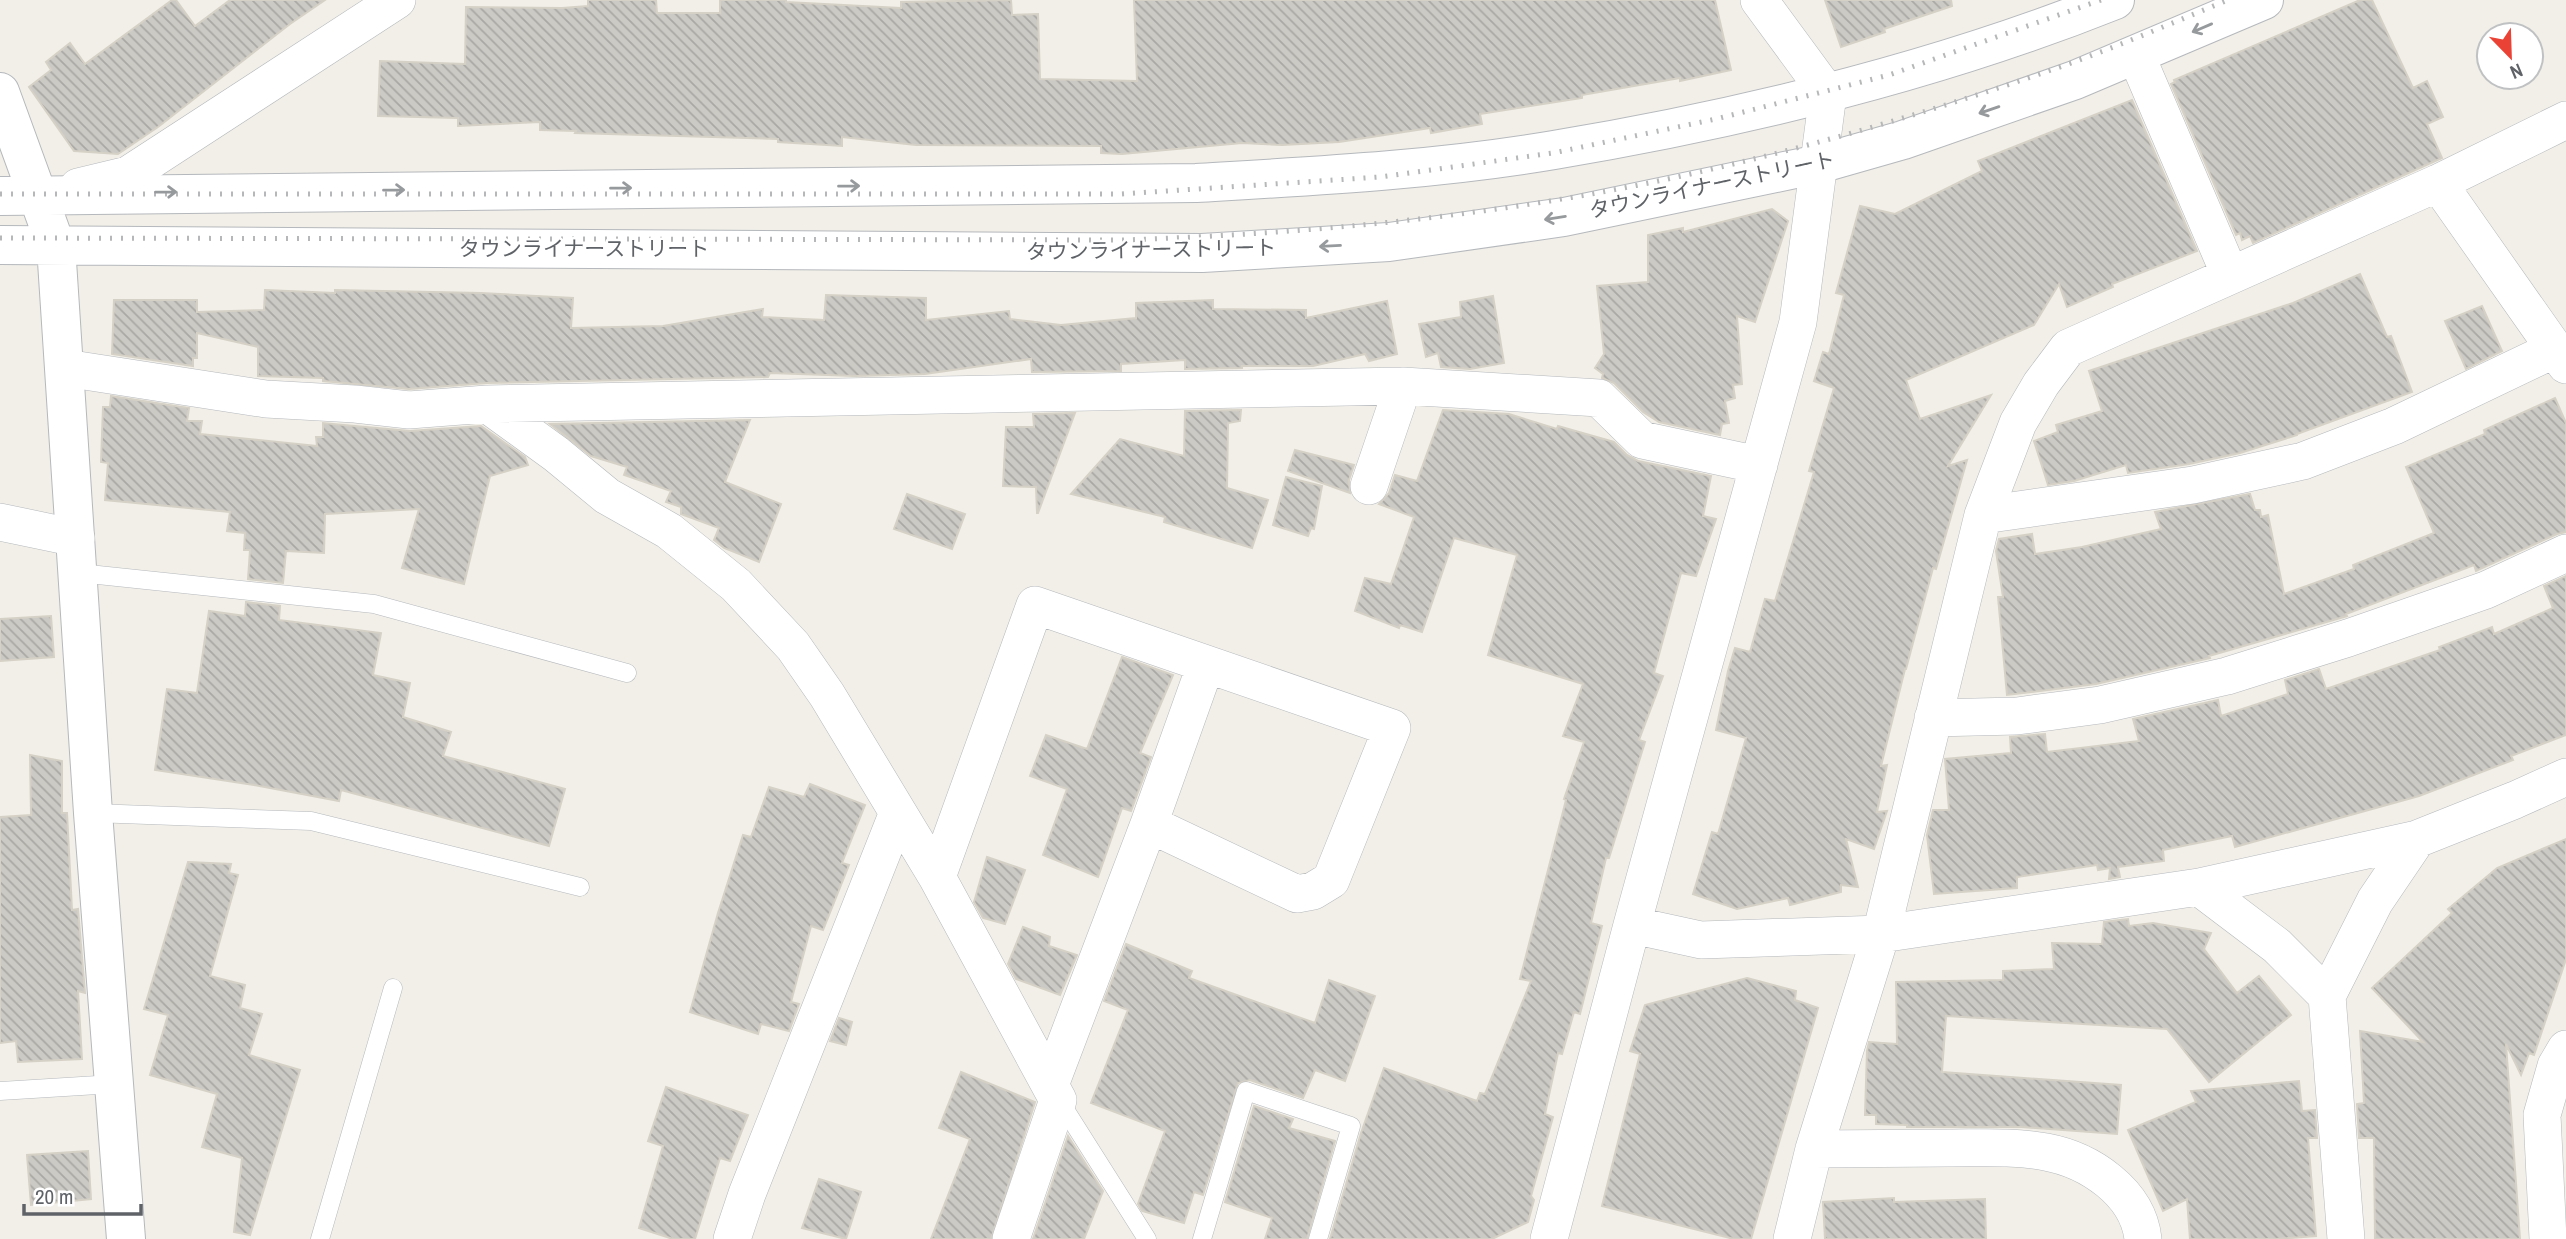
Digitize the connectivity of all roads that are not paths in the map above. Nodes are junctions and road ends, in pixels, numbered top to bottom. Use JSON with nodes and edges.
{"nodes":[{"id":1,"x":397,"y":0,"type":"edge"},
{"id":2,"x":1759,"y":0,"type":"edge"},
{"id":3,"x":2115,"y":0,"type":"edge"},
{"id":4,"x":2264,"y":0,"type":"edge"},
{"id":5,"x":2136,"y":55,"type":"junction"},
{"id":6,"x":0,"y":92,"type":"edge"},
{"id":7,"x":1828,"y":94,"type":"junction"},
{"id":8,"x":2566,"y":120,"type":"edge"},
{"id":9,"x":1819,"y":164,"type":"junction"},
{"id":10,"x":2438,"y":183,"type":"junction"},
{"id":11,"x":0,"y":196,"type":"edge"},
{"id":12,"x":40,"y":197,"type":"junction"},
{"id":13,"x":0,"y":246,"type":"edge"},
{"id":14,"x":57,"y":246,"type":"junction"},
{"id":15,"x":2230,"y":275,"type":"junction"},
{"id":16,"x":2561,"y":357,"type":"edge"},
{"id":17,"x":65,"y":368,"type":"junction"},
{"id":18,"x":1403,"y":386,"type":"junction"},
{"id":19,"x":487,"y":404,"type":"junction"},
{"id":20,"x":1759,"y":465,"type":"junction"},
{"id":21,"x":1369,"y":486,"type":"dead end"},
{"id":22,"x":1983,"y":515,"type":"junction"},
{"id":23,"x":0,"y":522,"type":"edge"},
{"id":24,"x":2566,"y":552,"type":"edge"},
{"id":25,"x":77,"y":556,"type":"junction"},
{"id":26,"x":1206,"y":664,"type":"junction"},
{"id":27,"x":627,"y":673,"type":"dead end"},
{"id":28,"x":1933,"y":718,"type":"junction"},
{"id":29,"x":2566,"y":777,"type":"edge"},
{"id":30,"x":93,"y":813,"type":"junction"},
{"id":31,"x":897,"y":815,"type":"junction"},
{"id":32,"x":1149,"y":824,"type":"junction"},
{"id":33,"x":2417,"y":839,"type":"junction"},
{"id":34,"x":936,"y":877,"type":"junction"},
{"id":35,"x":580,"y":887,"type":"dead end"},
{"id":36,"x":2199,"y":887,"type":"junction"},
{"id":37,"x":1632,"y":925,"type":"junction"},
{"id":38,"x":1881,"y":934,"type":"junction"},
{"id":39,"x":393,"y":988,"type":"dead end"},
{"id":40,"x":2327,"y":996,"type":"junction"},
{"id":41,"x":2566,"y":1049,"type":"edge"},
{"id":42,"x":114,"y":1084,"type":"junction"},
{"id":43,"x":0,"y":1091,"type":"edge"},
{"id":44,"x":1054,"y":1092,"type":"junction"},
{"id":45,"x":1814,"y":1149,"type":"junction"},
{"id":46,"x":131,"y":1238,"type":"edge"},
{"id":47,"x":320,"y":1239,"type":"edge"},
{"id":48,"x":732,"y":1239,"type":"edge"},
{"id":49,"x":1011,"y":1239,"type":"edge"},
{"id":50,"x":1147,"y":1239,"type":"edge"},
{"id":51,"x":1202,"y":1239,"type":"edge"},
{"id":52,"x":1318,"y":1239,"type":"edge"},
{"id":53,"x":1549,"y":1239,"type":"edge"},
{"id":54,"x":1792,"y":1239,"type":"edge"},
{"id":55,"x":2143,"y":1239,"type":"edge"},
{"id":56,"x":2346,"y":1239,"type":"edge"},
{"id":57,"x":2548,"y":1239,"type":"edge"}],
"edges":[{"from":1,"to":12,"type":"street"},
{"from":2,"to":7,"type":"street"},
{"from":3,"to":7,"type":"street"},
{"from":4,"to":5,"type":"street","name":"タウンライナーストリート","one_way":true},
{"from":5,"to":9,"type":"street","name":"タウンライナーストリート","one_way":true},
{"from":5,"to":15,"type":"street"},
{"from":6,"to":12,"type":"street"},
{"from":7,"to":9,"type":"street"},
{"from":12,"to":7,"type":"street","one_way":true},
{"from":8,"to":10,"type":"street"},
{"from":9,"to":14,"type":"street","name":"タウンライナーストリート","one_way":true},
{"from":9,"to":20,"type":"street"},
{"from":10,"to":15,"type":"street"},
{"from":10,"to":16,"type":"street"},
{"from":11,"to":12,"type":"street"},
{"from":12,"to":14,"type":"street"},
{"from":13,"to":14,"type":"street","name":"タウンライナーストリート"},
{"from":14,"to":17,"type":"street"},
{"from":15,"to":22,"type":"street"},
{"from":16,"to":22,"type":"street"},
{"from":17,"to":19,"type":"street"},
{"from":17,"to":25,"type":"street"},
{"from":18,"to":19,"type":"street"},
{"from":18,"to":20,"type":"street"},
{"from":18,"to":21,"type":"street"},
{"from":19,"to":31,"type":"street"},
{"from":20,"to":37,"type":"street"},
{"from":22,"to":28,"type":"street"},
{"from":23,"to":25,"type":"street"},
{"from":24,"to":28,"type":"street"},
{"from":25,"to":27,"type":"lane"},
{"from":25,"to":30,"type":"street"},
{"from":26,"to":32,"type":"street"},
{"from":26,"to":32,"type":"street"},
{"from":26,"to":34,"type":"street"},
{"from":28,"to":38,"type":"street"},
{"from":29,"to":33,"type":"street"},
{"from":30,"to":35,"type":"lane"},
{"from":30,"to":42,"type":"street"},
{"from":31,"to":34,"type":"street"},
{"from":31,"to":48,"type":"street"},
{"from":32,"to":44,"type":"street"},
{"from":33,"to":36,"type":"street"},
{"from":33,"to":40,"type":"street"},
{"from":34,"to":44,"type":"street"},
{"from":36,"to":38,"type":"street"},
{"from":36,"to":40,"type":"street"},
{"from":37,"to":38,"type":"street"},
{"from":37,"to":53,"type":"street"},
{"from":38,"to":45,"type":"street"},
{"from":39,"to":47,"type":"lane"},
{"from":40,"to":56,"type":"street"},
{"from":41,"to":57,"type":"street"},
{"from":42,"to":43,"type":"lane"},
{"from":42,"to":46,"type":"street"},
{"from":44,"to":49,"type":"street"},
{"from":44,"to":50,"type":"lane"},
{"from":45,"to":54,"type":"street"},
{"from":45,"to":55,"type":"street"},
{"from":51,"to":52,"type":"lane"}]}
